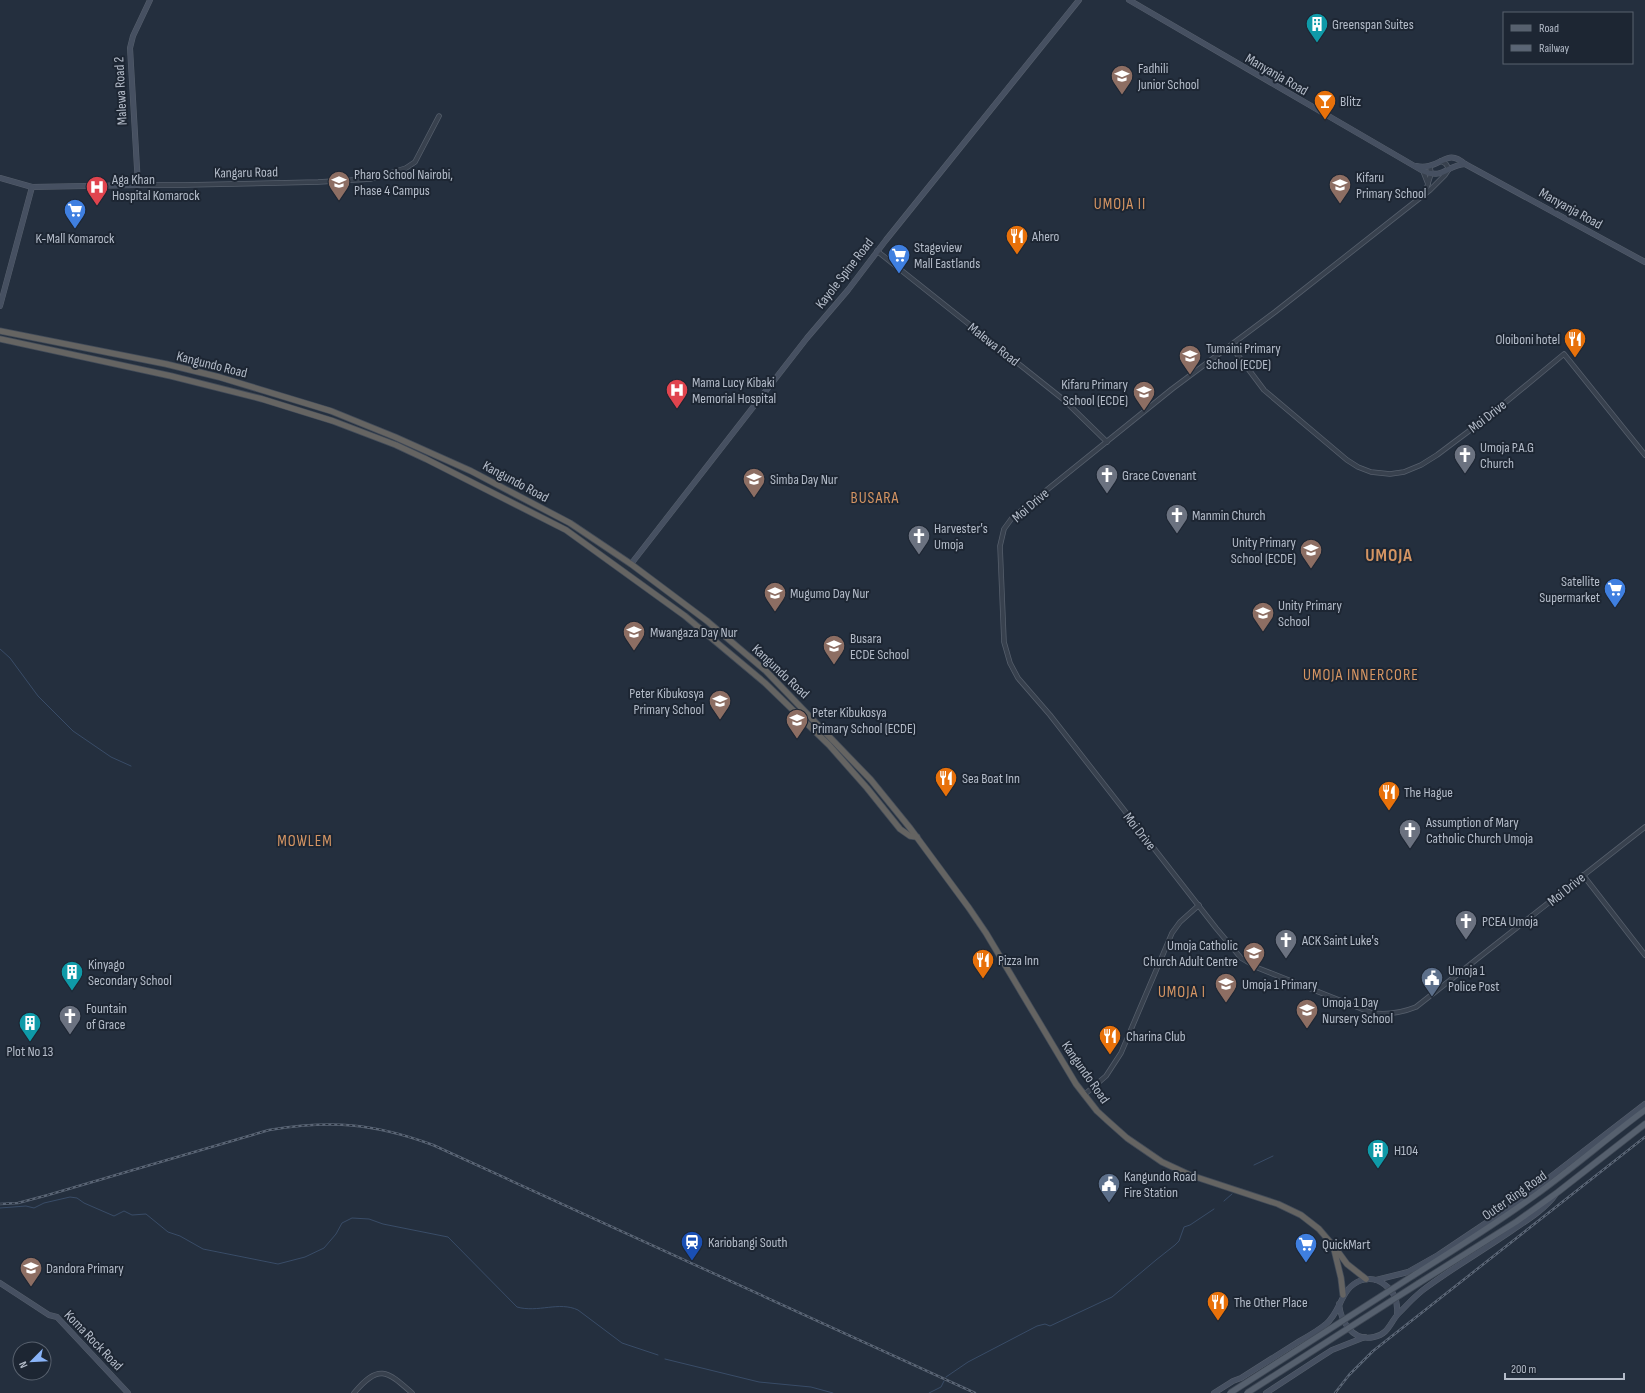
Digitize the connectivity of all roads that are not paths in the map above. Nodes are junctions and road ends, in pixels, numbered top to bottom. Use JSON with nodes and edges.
{"nodes":[{"id":1,"x":150,"y":0,"type":"edge"},
{"id":2,"x":1079,"y":0,"type":"edge"},
{"id":3,"x":1129,"y":0,"type":"edge"},
{"id":4,"x":439,"y":116,"type":"dead end"},
{"id":5,"x":1441,"y":161,"type":"junction"},
{"id":6,"x":1465,"y":164,"type":"junction"},
{"id":7,"x":1415,"y":166,"type":"junction"},
{"id":8,"x":1430,"y":166,"type":"junction"},
{"id":9,"x":1449,"y":169,"type":"junction"},
{"id":10,"x":1423,"y":171,"type":"junction"},
{"id":11,"x":1431,"y":174,"type":"junction"},
{"id":12,"x":0,"y":178,"type":"edge"},
{"id":13,"x":1428,"y":184,"type":"junction"},
{"id":14,"x":138,"y":185,"type":"junction"},
{"id":15,"x":32,"y":187,"type":"junction"},
{"id":16,"x":1424,"y":194,"type":"junction"},
{"id":17,"x":877,"y":251,"type":"junction"},
{"id":18,"x":1645,"y":262,"type":"edge"},
{"id":19,"x":0,"y":306,"type":"edge"},
{"id":20,"x":0,"y":331,"type":"edge"},
{"id":21,"x":0,"y":339,"type":"edge"},
{"id":22,"x":1231,"y":346,"type":"junction"},
{"id":23,"x":1106,"y":442,"type":"junction"},
{"id":24,"x":1645,"y":455,"type":"edge"},
{"id":25,"x":631,"y":564,"type":"junction"},
{"id":26,"x":865,"y":773,"type":"junction"},
{"id":27,"x":859,"y":779,"type":"junction"},
{"id":28,"x":1645,"y":827,"type":"edge"},
{"id":29,"x":917,"y":837,"type":"junction"},
{"id":30,"x":1583,"y":875,"type":"junction"},
{"id":31,"x":1199,"y":905,"type":"junction"},
{"id":32,"x":1645,"y":955,"type":"edge"},
{"id":33,"x":1084,"y":1095,"type":"junction"},
{"id":34,"x":1645,"y":1104,"type":"edge"},
{"id":35,"x":1645,"y":1110,"type":"edge"},
{"id":36,"x":1645,"y":1124,"type":"edge"},
{"id":37,"x":1557,"y":1178,"type":"junction"},
{"id":38,"x":1547,"y":1180,"type":"junction"},
{"id":39,"x":1558,"y":1192,"type":"junction"},
{"id":40,"x":1332,"y":1245,"type":"junction"},
{"id":41,"x":1366,"y":1279,"type":"junction"},
{"id":42,"x":1376,"y":1280,"type":"junction"},
{"id":43,"x":0,"y":1283,"type":"edge"},
{"id":44,"x":1344,"y":1295,"type":"junction"},
{"id":45,"x":1339,"y":1304,"type":"junction"},
{"id":46,"x":1397,"y":1314,"type":"junction"},
{"id":47,"x":1365,"y":1337,"type":"junction"},
{"id":48,"x":128,"y":1393,"type":"edge"},
{"id":49,"x":354,"y":1393,"type":"edge"},
{"id":50,"x":412,"y":1393,"type":"edge"},
{"id":51,"x":1214,"y":1393,"type":"edge"},
{"id":52,"x":1230,"y":1393,"type":"edge"},
{"id":53,"x":1248,"y":1393,"type":"edge"},
{"id":54,"x":1266,"y":1393,"type":"edge"}],
"edges":[{"from":1,"to":14,"type":"main road","name":"Malewa Road 2"},
{"from":2,"to":17,"type":"main road","name":"Kayole Spine Road"},
{"from":3,"to":7,"type":"main road","name":"Manyanja Road"},
{"from":4,"to":14,"type":"street","name":"Kangaru Road"},
{"from":5,"to":6,"type":"main road","name":"Manyanja Road"},
{"from":5,"to":8,"type":"main road","name":"Manyanja Road"},
{"from":5,"to":9,"type":"street"},
{"from":6,"to":9,"type":"main road"},
{"from":6,"to":18,"type":"main road","name":"Manyanja Road"},
{"from":7,"to":8,"type":"main road","name":"Manyanja Road"},
{"from":7,"to":10,"type":"main road","name":"Manyanja Road"},
{"from":8,"to":11,"type":"street"},
{"from":9,"to":11,"type":"main road"},
{"from":9,"to":16,"type":"street","name":"Moi Drive"},
{"from":10,"to":11,"type":"main road","name":"Manyanja Road"},
{"from":10,"to":13,"type":"street"},
{"from":11,"to":13,"type":"street"},
{"from":12,"to":15,"type":"main road","name":"Kangaru Road"},
{"from":13,"to":16,"type":"street"},
{"from":14,"to":15,"type":"main road","name":"Kangaru Road"},
{"from":15,"to":19,"type":"main road"},
{"from":16,"to":22,"type":"street","name":"Moi Drive"},
{"from":17,"to":23,"type":"street","name":"Malewa Road"},
{"from":17,"to":25,"type":"main road","name":"Kayole Spine Road"},
{"from":20,"to":25,"type":"highway","name":"Kangundo Road"},
{"from":21,"to":27,"type":"highway","name":"Kangundo Road"},
{"from":22,"to":23,"type":"street","name":"Moi Drive"},
{"from":22,"to":24,"type":"street","name":"Moi Drive"},
{"from":23,"to":31,"type":"street","name":"Moi Drive"},
{"from":25,"to":26,"type":"highway","name":"Kangundo Road"},
{"from":26,"to":27,"type":"main road"},
{"from":26,"to":29,"type":"highway","name":"Kangundo Road"},
{"from":27,"to":29,"type":"highway","name":"Kangundo Road"},
{"from":28,"to":30,"type":"street","name":"Moi Drive"},
{"from":29,"to":33,"type":"highway","name":"Kangundo Road"},
{"from":30,"to":31,"type":"street","name":"Moi Drive"},
{"from":30,"to":32,"type":"street"},
{"from":31,"to":33,"type":"street"},
{"from":33,"to":40,"type":"highway","name":"Kangundo Road"},
{"from":34,"to":38,"type":"main road"},
{"from":35,"to":37,"type":"main road","name":"Outer Ring Road"},
{"from":36,"to":39,"type":"main road","name":"Outer Ring Road"},
{"from":37,"to":38,"type":"main road"},
{"from":37,"to":52,"type":"main road","name":"Outer Ring Road","bridge":true},
{"from":38,"to":42,"type":"main road"},
{"from":39,"to":46,"type":"main road","name":"Outer Ring Road"},
{"from":39,"to":53,"type":"main road","name":"Outer Ring Road","bridge":true},
{"from":40,"to":41,"type":"highway","name":"Kangundo Road"},
{"from":40,"to":44,"type":"highway"},
{"from":41,"to":42,"type":"main road"},
{"from":41,"to":44,"type":"main road"},
{"from":42,"to":46,"type":"main road"},
{"from":43,"to":48,"type":"main road","name":"Koma Rock Road"},
{"from":44,"to":45,"type":"main road"},
{"from":45,"to":47,"type":"main road"},
{"from":45,"to":51,"type":"main road"},
{"from":46,"to":47,"type":"main road","name":"Outer Ring Road"},
{"from":47,"to":54,"type":"main road","name":"Outer Ring Road"},
{"from":49,"to":50,"type":"street"}]}
